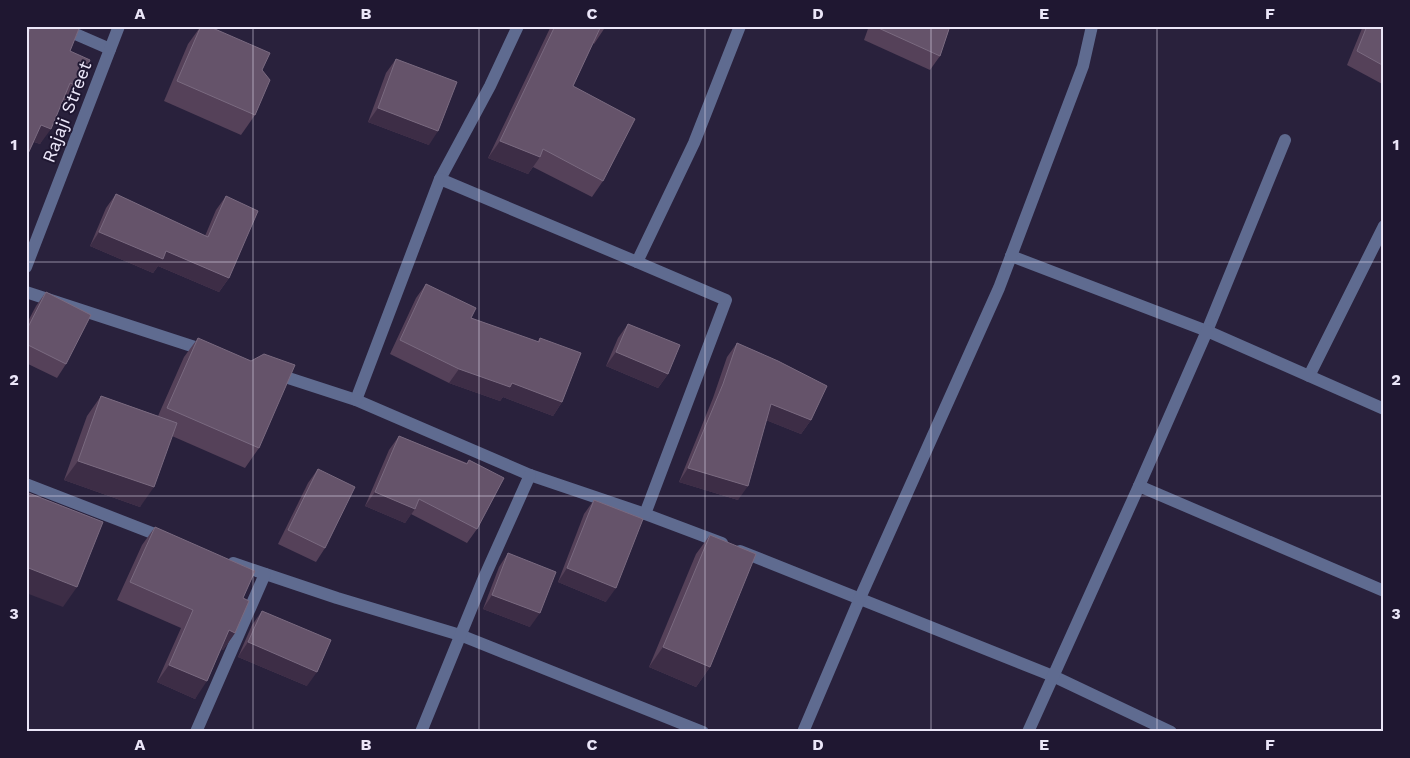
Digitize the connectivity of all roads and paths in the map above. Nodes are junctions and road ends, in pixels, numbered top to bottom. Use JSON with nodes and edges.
{"nodes":[{"id":1,"x":57,"y":26,"type":"edge"},
{"id":2,"x":120,"y":26,"type":"edge"},
{"id":3,"x":518,"y":26,"type":"edge"},
{"id":4,"x":740,"y":26,"type":"edge"},
{"id":5,"x":1092,"y":26,"type":"edge"},
{"id":6,"x":110,"y":49,"type":"junction"},
{"id":7,"x":1285,"y":140,"type":"dead end"},
{"id":8,"x":440,"y":179,"type":"junction"},
{"id":9,"x":1384,"y":226,"type":"edge"},
{"id":10,"x":1011,"y":256,"type":"junction"},
{"id":11,"x":637,"y":262,"type":"junction"},
{"id":12,"x":26,"y":268,"type":"edge"},
{"id":13,"x":26,"y":292,"type":"edge"},
{"id":14,"x":1207,"y":331,"type":"junction"},
{"id":15,"x":214,"y":354,"type":"edge"},
{"id":16,"x":262,"y":369,"type":"edge"},
{"id":17,"x":1309,"y":376,"type":"junction"},
{"id":18,"x":356,"y":400,"type":"junction"},
{"id":19,"x":1384,"y":409,"type":"edge"},
{"id":20,"x":530,"y":475,"type":"junction"},
{"id":21,"x":26,"y":484,"type":"edge"},
{"id":22,"x":1139,"y":486,"type":"junction"},
{"id":23,"x":646,"y":514,"type":"junction"},
{"id":24,"x":177,"y":543,"type":"edge"},
{"id":25,"x":221,"y":559,"type":"edge"},
{"id":26,"x":265,"y":574,"type":"junction"},
{"id":27,"x":1384,"y":591,"type":"edge"},
{"id":28,"x":860,"y":598,"type":"junction"},
{"id":29,"x":460,"y":635,"type":"junction"},
{"id":30,"x":1053,"y":676,"type":"junction"},
{"id":31,"x":196,"y":732,"type":"edge"},
{"id":32,"x":421,"y":732,"type":"edge"},
{"id":33,"x":704,"y":732,"type":"edge"},
{"id":34,"x":803,"y":732,"type":"edge"},
{"id":35,"x":1028,"y":732,"type":"edge"},
{"id":36,"x":1171,"y":732,"type":"edge"}],
"edges":[{"from":1,"to":6,"type":"street"},
{"from":2,"to":6,"type":"street","name":"Rajaji Street"},
{"from":3,"to":8,"type":"street"},
{"from":4,"to":11,"type":"street"},
{"from":5,"to":10,"type":"street"},
{"from":6,"to":12,"type":"street","name":"Rajaji Street"},
{"from":7,"to":14,"type":"street"},
{"from":8,"to":11,"type":"street"},
{"from":8,"to":18,"type":"street"},
{"from":9,"to":17,"type":"street"},
{"from":10,"to":14,"type":"street"},
{"from":10,"to":28,"type":"street"},
{"from":11,"to":23,"type":"street"},
{"from":13,"to":15,"type":"street"},
{"from":14,"to":17,"type":"street"},
{"from":14,"to":22,"type":"street"},
{"from":16,"to":18,"type":"street"},
{"from":17,"to":19,"type":"street"},
{"from":18,"to":20,"type":"street"},
{"from":20,"to":23,"type":"street"},
{"from":20,"to":29,"type":"street"},
{"from":21,"to":24,"type":"street"},
{"from":22,"to":27,"type":"street"},
{"from":22,"to":30,"type":"street"},
{"from":23,"to":28,"type":"street"},
{"from":25,"to":26,"type":"street"},
{"from":26,"to":29,"type":"street"},
{"from":26,"to":31,"type":"street"},
{"from":28,"to":30,"type":"street"},
{"from":28,"to":34,"type":"street"},
{"from":29,"to":32,"type":"street"},
{"from":29,"to":33,"type":"street"},
{"from":30,"to":35,"type":"street"},
{"from":30,"to":36,"type":"street"}]}
